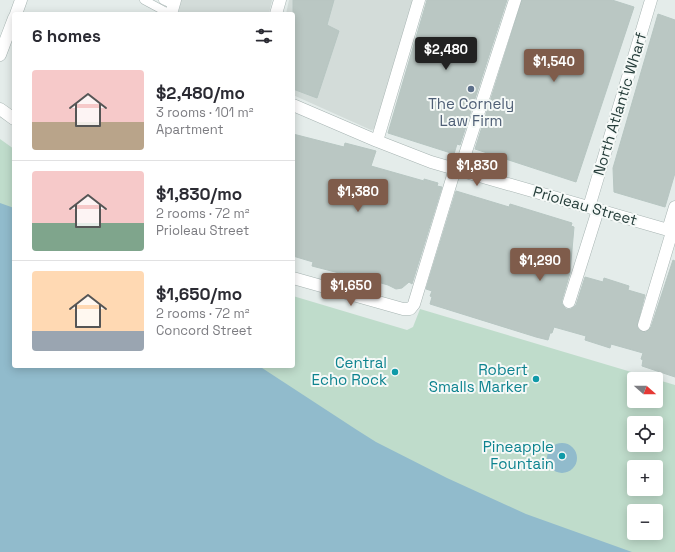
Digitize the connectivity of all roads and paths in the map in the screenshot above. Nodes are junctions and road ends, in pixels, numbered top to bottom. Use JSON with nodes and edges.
{"nodes":[{"id":1,"x":21,"y":0,"type":"edge"},
{"id":2,"x":144,"y":0,"type":"edge"},
{"id":3,"x":280,"y":0,"type":"edge"},
{"id":4,"x":419,"y":0,"type":"edge"},
{"id":5,"x":515,"y":0,"type":"edge"},
{"id":6,"x":651,"y":0,"type":"edge"},
{"id":7,"x":171,"y":7,"type":"edge"},
{"id":8,"x":17,"y":12,"type":"edge"},
{"id":9,"x":277,"y":12,"type":"edge"},
{"id":10,"x":12,"y":23,"type":"edge"},
{"id":11,"x":0,"y":55,"type":"edge"},
{"id":12,"x":295,"y":106,"type":"edge"},
{"id":13,"x":0,"y":109,"type":"edge"},
{"id":14,"x":12,"y":118,"type":"edge"},
{"id":15,"x":377,"y":141,"type":"junction"},
{"id":16,"x":458,"y":169,"type":"junction"},
{"id":17,"x":675,"y":207,"type":"edge"},
{"id":18,"x":593,"y":209,"type":"junction"},
{"id":19,"x":672,"y":231,"type":"edge"},
{"id":20,"x":295,"y":279,"type":"edge"},
{"id":21,"x":570,"y":302,"type":"dead end"},
{"id":22,"x":644,"y":325,"type":"dead end"}],
"edges":[{"from":1,"to":8,"type":"street"},
{"from":2,"to":7,"type":"lane"},
{"from":3,"to":9,"type":"street"},
{"from":4,"to":15,"type":"street"},
{"from":5,"to":16,"type":"street"},
{"from":6,"to":18,"type":"street","name":"North Atlantic Wharf"},
{"from":10,"to":11,"type":"street"},
{"from":12,"to":15,"type":"street","name":"Prioleau Street"},
{"from":13,"to":14,"type":"street"},
{"from":15,"to":16,"type":"street","name":"Prioleau Street"},
{"from":16,"to":18,"type":"street","name":"Prioleau Street"},
{"from":16,"to":20,"type":"street"},
{"from":17,"to":19,"type":"street"},
{"from":18,"to":19,"type":"street","name":"Prioleau Street"},
{"from":18,"to":21,"type":"street","name":"North Atlantic Wharf"},
{"from":19,"to":22,"type":"street"}]}
